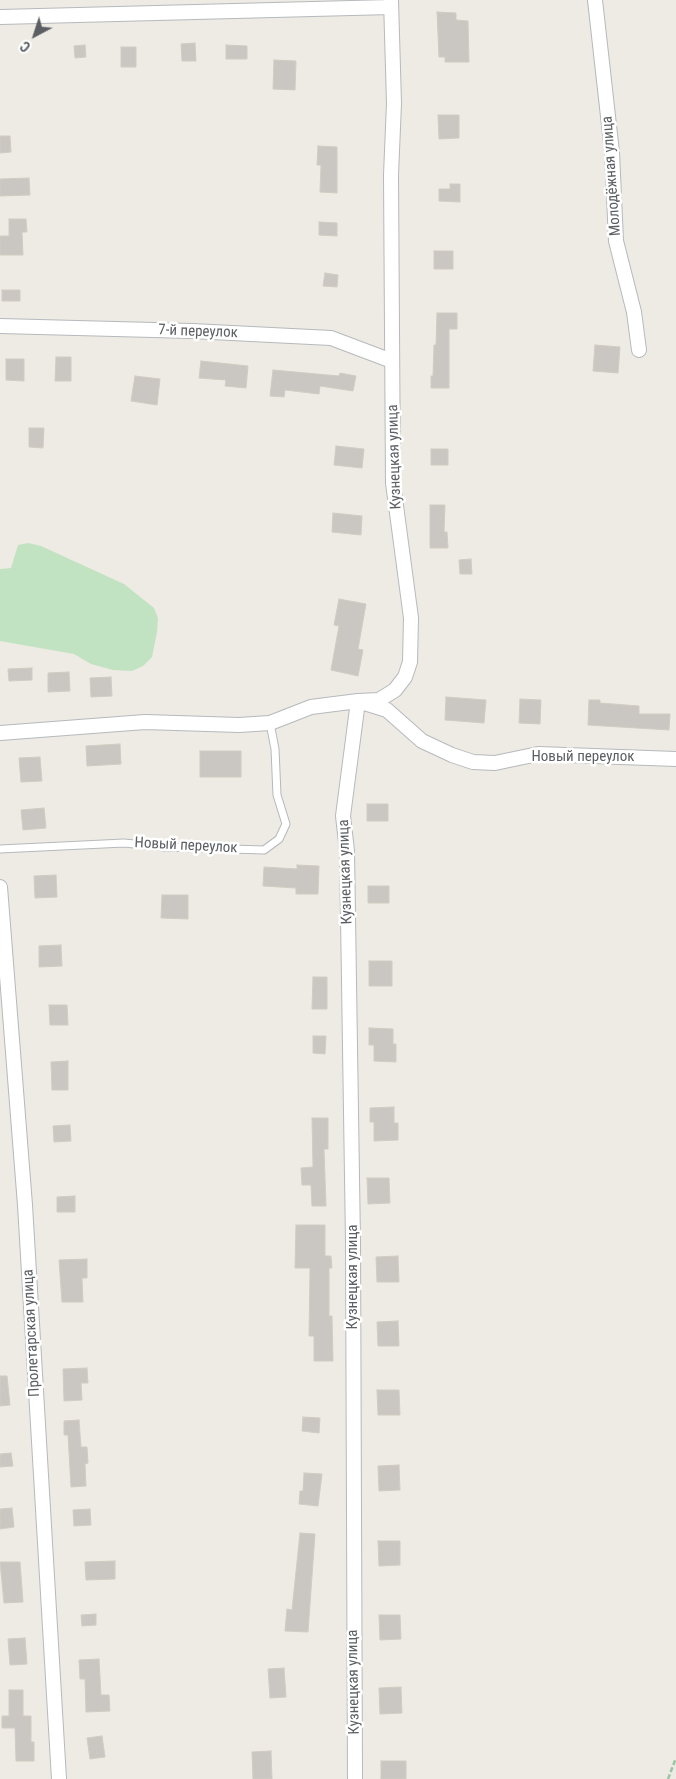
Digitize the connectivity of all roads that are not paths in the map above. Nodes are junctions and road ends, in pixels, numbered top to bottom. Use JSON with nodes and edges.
{"nodes":[{"id":1,"x":595,"y":0,"type":"edge"},
{"id":2,"x":391,"y":3,"type":"edge"},
{"id":3,"x":0,"y":17,"type":"edge"},
{"id":4,"x":0,"y":326,"type":"edge"},
{"id":5,"x":639,"y":350,"type":"dead end"},
{"id":6,"x":392,"y":360,"type":"junction"},
{"id":7,"x":358,"y":701,"type":"junction"},
{"id":8,"x":270,"y":723,"type":"junction"},
{"id":9,"x":0,"y":733,"type":"edge"},
{"id":10,"x":676,"y":759,"type":"edge"},
{"id":11,"x":0,"y":849,"type":"edge"},
{"id":12,"x":0,"y":887,"type":"edge"},
{"id":13,"x":59,"y":1779,"type":"edge"},
{"id":14,"x":355,"y":1779,"type":"edge"}],
"edges":[{"from":1,"to":5,"type":"street","name":"Молодёжная улица"},
{"from":2,"to":3,"type":"street"},
{"from":2,"to":6,"type":"street","name":"Кузнецкая улица"},
{"from":4,"to":6,"type":"street","name":"7-й переулок"},
{"from":6,"to":7,"type":"street","name":"Кузнецкая улица"},
{"from":7,"to":8,"type":"street","name":"Новый переулок"},
{"from":7,"to":10,"type":"street","name":"Новый переулок"},
{"from":7,"to":14,"type":"street","name":"Кузнецкая улица"},
{"from":8,"to":9,"type":"street","name":"Новый переулок"},
{"from":8,"to":11,"type":"lane","name":"Новый переулок"},
{"from":12,"to":13,"type":"street","name":"Пролетарская улица"}]}
